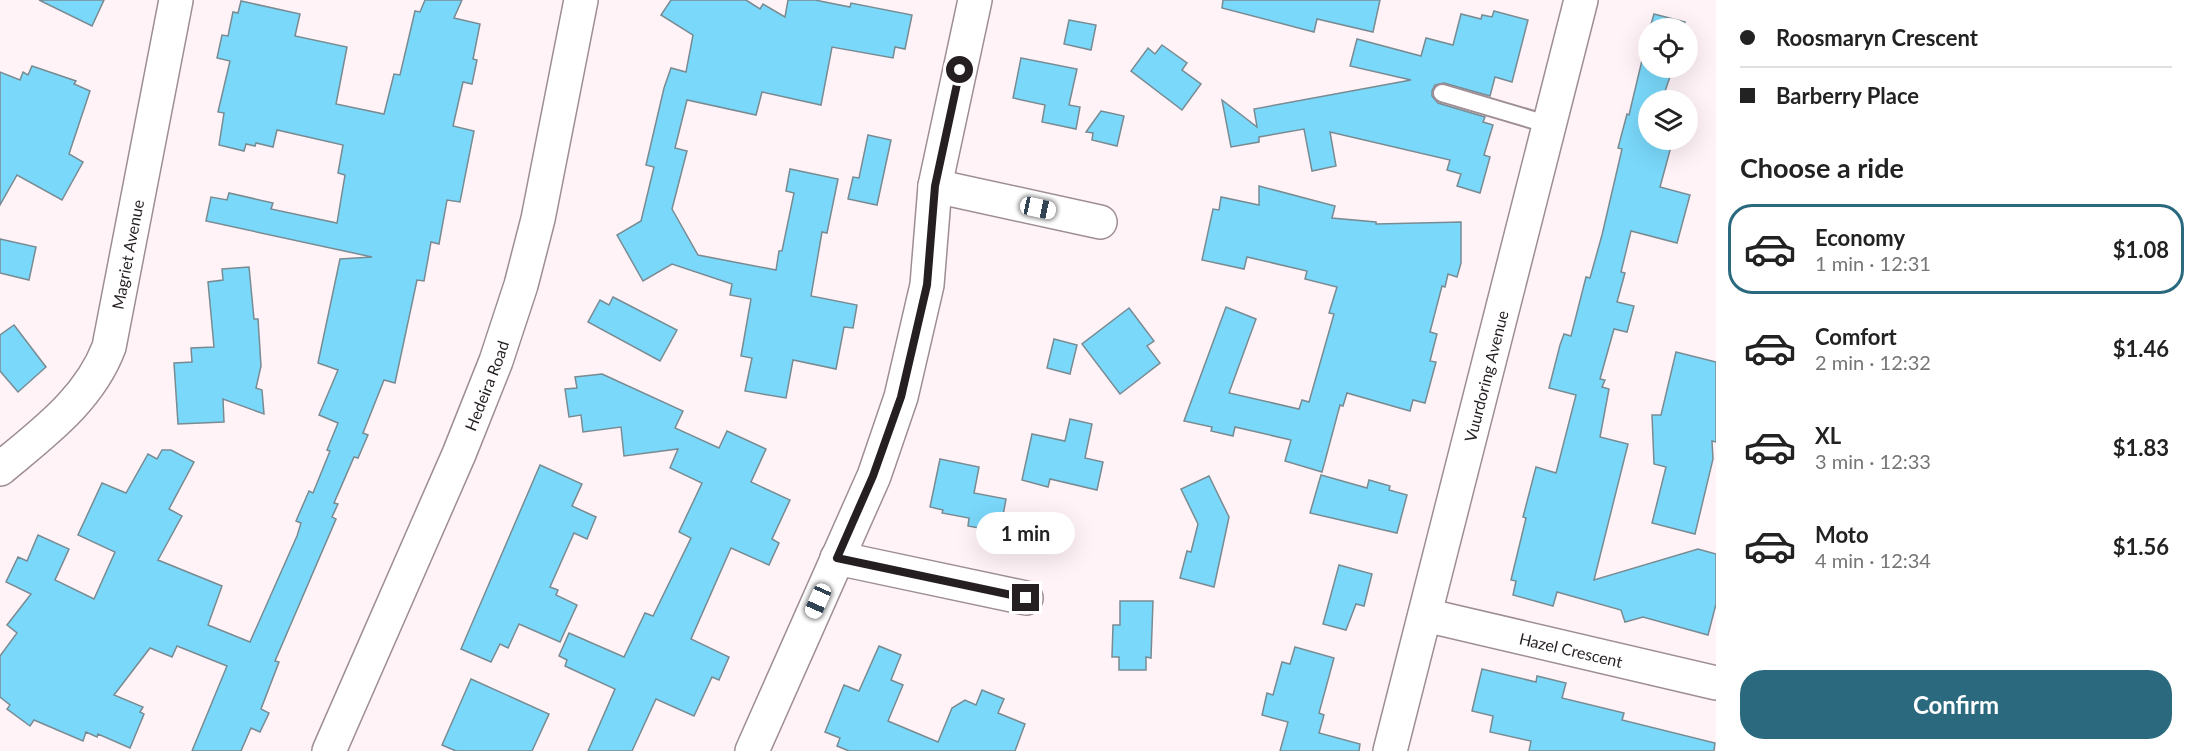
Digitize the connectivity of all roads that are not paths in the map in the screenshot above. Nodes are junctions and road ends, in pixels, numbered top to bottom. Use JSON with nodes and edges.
{"nodes":[{"id":1,"x":176,"y":0,"type":"edge"},
{"id":2,"x":581,"y":0,"type":"edge"},
{"id":3,"x":975,"y":0,"type":"edge"},
{"id":4,"x":1581,"y":0,"type":"edge"},
{"id":5,"x":1442,"y":93,"type":"dead end"},
{"id":6,"x":1550,"y":125,"type":"junction"},
{"id":7,"x":935,"y":186,"type":"junction"},
{"id":8,"x":1100,"y":222,"type":"dead end"},
{"id":9,"x":0,"y":469,"type":"edge"},
{"id":10,"x":837,"y":558,"type":"junction"},
{"id":11,"x":1026,"y":598,"type":"dead end"},
{"id":12,"x":1425,"y":615,"type":"junction"},
{"id":13,"x":1716,"y":683,"type":"edge"},
{"id":14,"x":329,"y":751,"type":"edge"},
{"id":15,"x":752,"y":751,"type":"edge"},
{"id":16,"x":1390,"y":751,"type":"edge"}],
"edges":[{"from":1,"to":9,"type":"street","name":"Magriet Avenue"},
{"from":2,"to":14,"type":"street","name":"Hedeira Road"},
{"from":3,"to":7,"type":"street"},
{"from":4,"to":6,"type":"street","name":"Vuurdoring Avenue"},
{"from":5,"to":6,"type":"lane"},
{"from":6,"to":12,"type":"street","name":"Vuurdoring Avenue"},
{"from":7,"to":8,"type":"street"},
{"from":7,"to":10,"type":"street"},
{"from":10,"to":11,"type":"street"},
{"from":10,"to":15,"type":"street"},
{"from":12,"to":13,"type":"street","name":"Hazel Crescent"},
{"from":12,"to":16,"type":"street","name":"Vuurdoring Avenue"}]}
